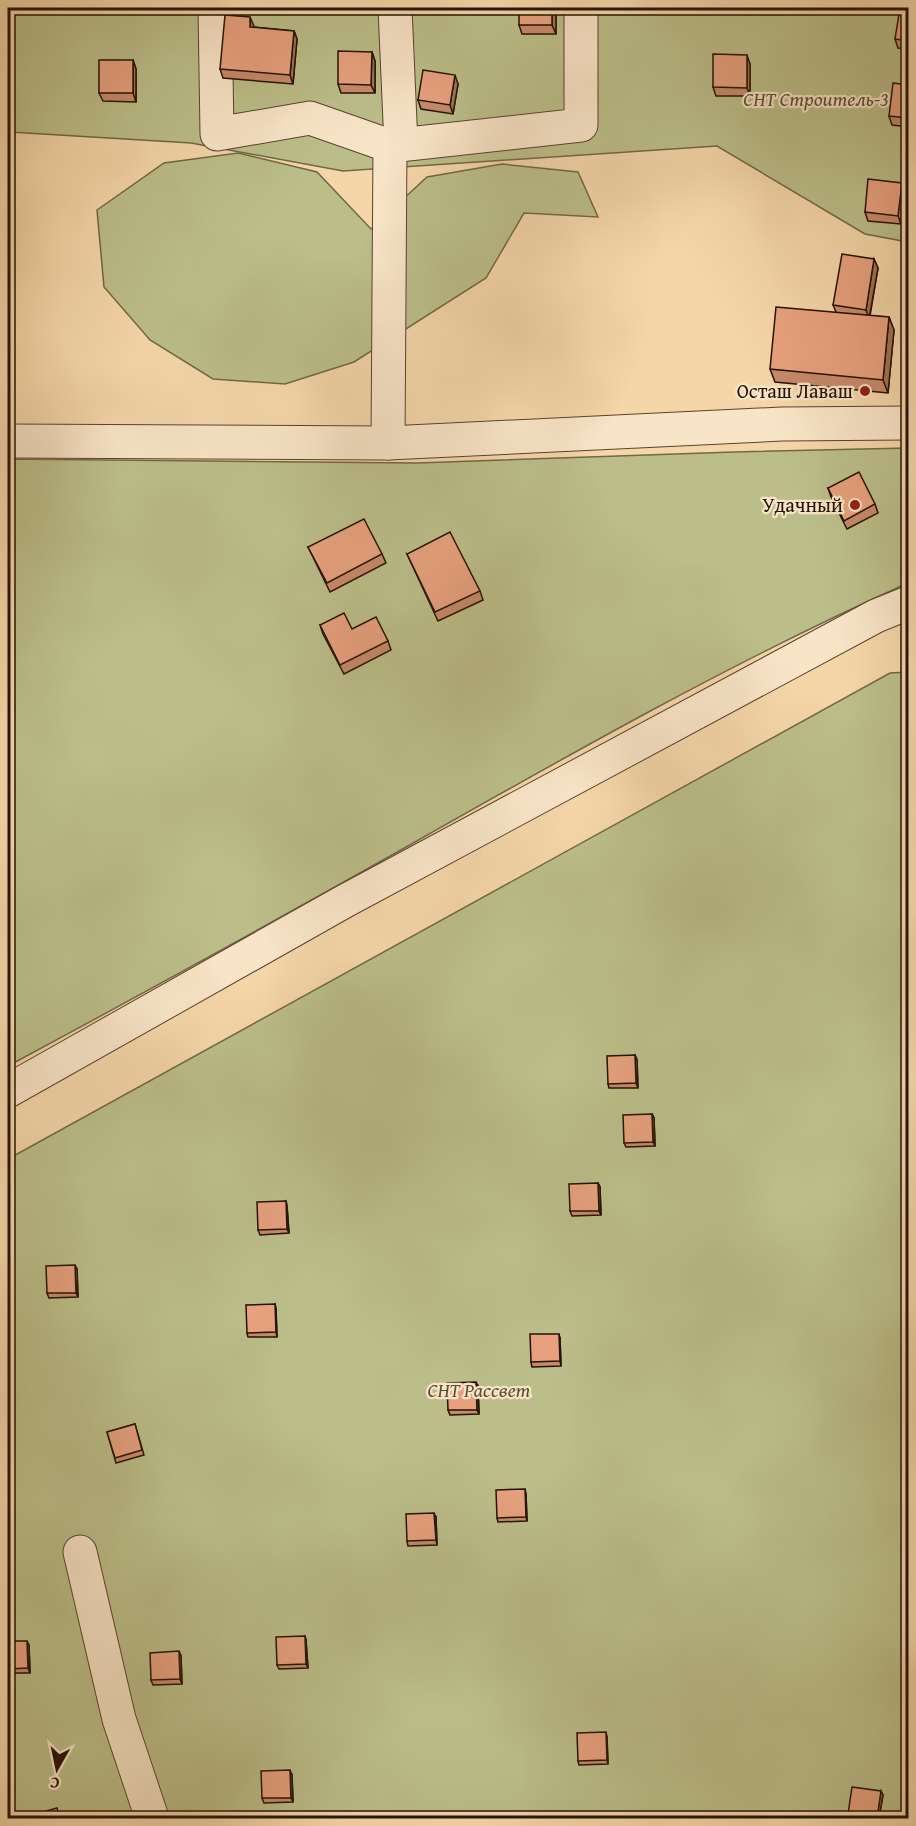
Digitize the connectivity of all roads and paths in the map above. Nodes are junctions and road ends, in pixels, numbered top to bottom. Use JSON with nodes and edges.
{"nodes":[{"id":1,"x":215,"y":8,"type":"edge"},
{"id":2,"x":395,"y":8,"type":"edge"},
{"id":3,"x":581,"y":8,"type":"edge"},
{"id":4,"x":395,"y":146,"type":"junction"},
{"id":5,"x":909,"y":423,"type":"edge"},
{"id":6,"x":8,"y":441,"type":"edge"},
{"id":7,"x":388,"y":443,"type":"junction"},
{"id":8,"x":909,"y":603,"type":"edge"},
{"id":9,"x":8,"y":1091,"type":"edge"},
{"id":10,"x":80,"y":1552,"type":"dead end"},
{"id":11,"x":153,"y":1818,"type":"edge"}],
"edges":[{"from":1,"to":4,"type":"street"},
{"from":2,"to":4,"type":"street"},
{"from":3,"to":4,"type":"street"},
{"from":4,"to":7,"type":"street"},
{"from":5,"to":7,"type":"street"},
{"from":6,"to":7,"type":"street"},
{"from":8,"to":9,"type":"street"},
{"from":10,"to":11,"type":"street"}]}
